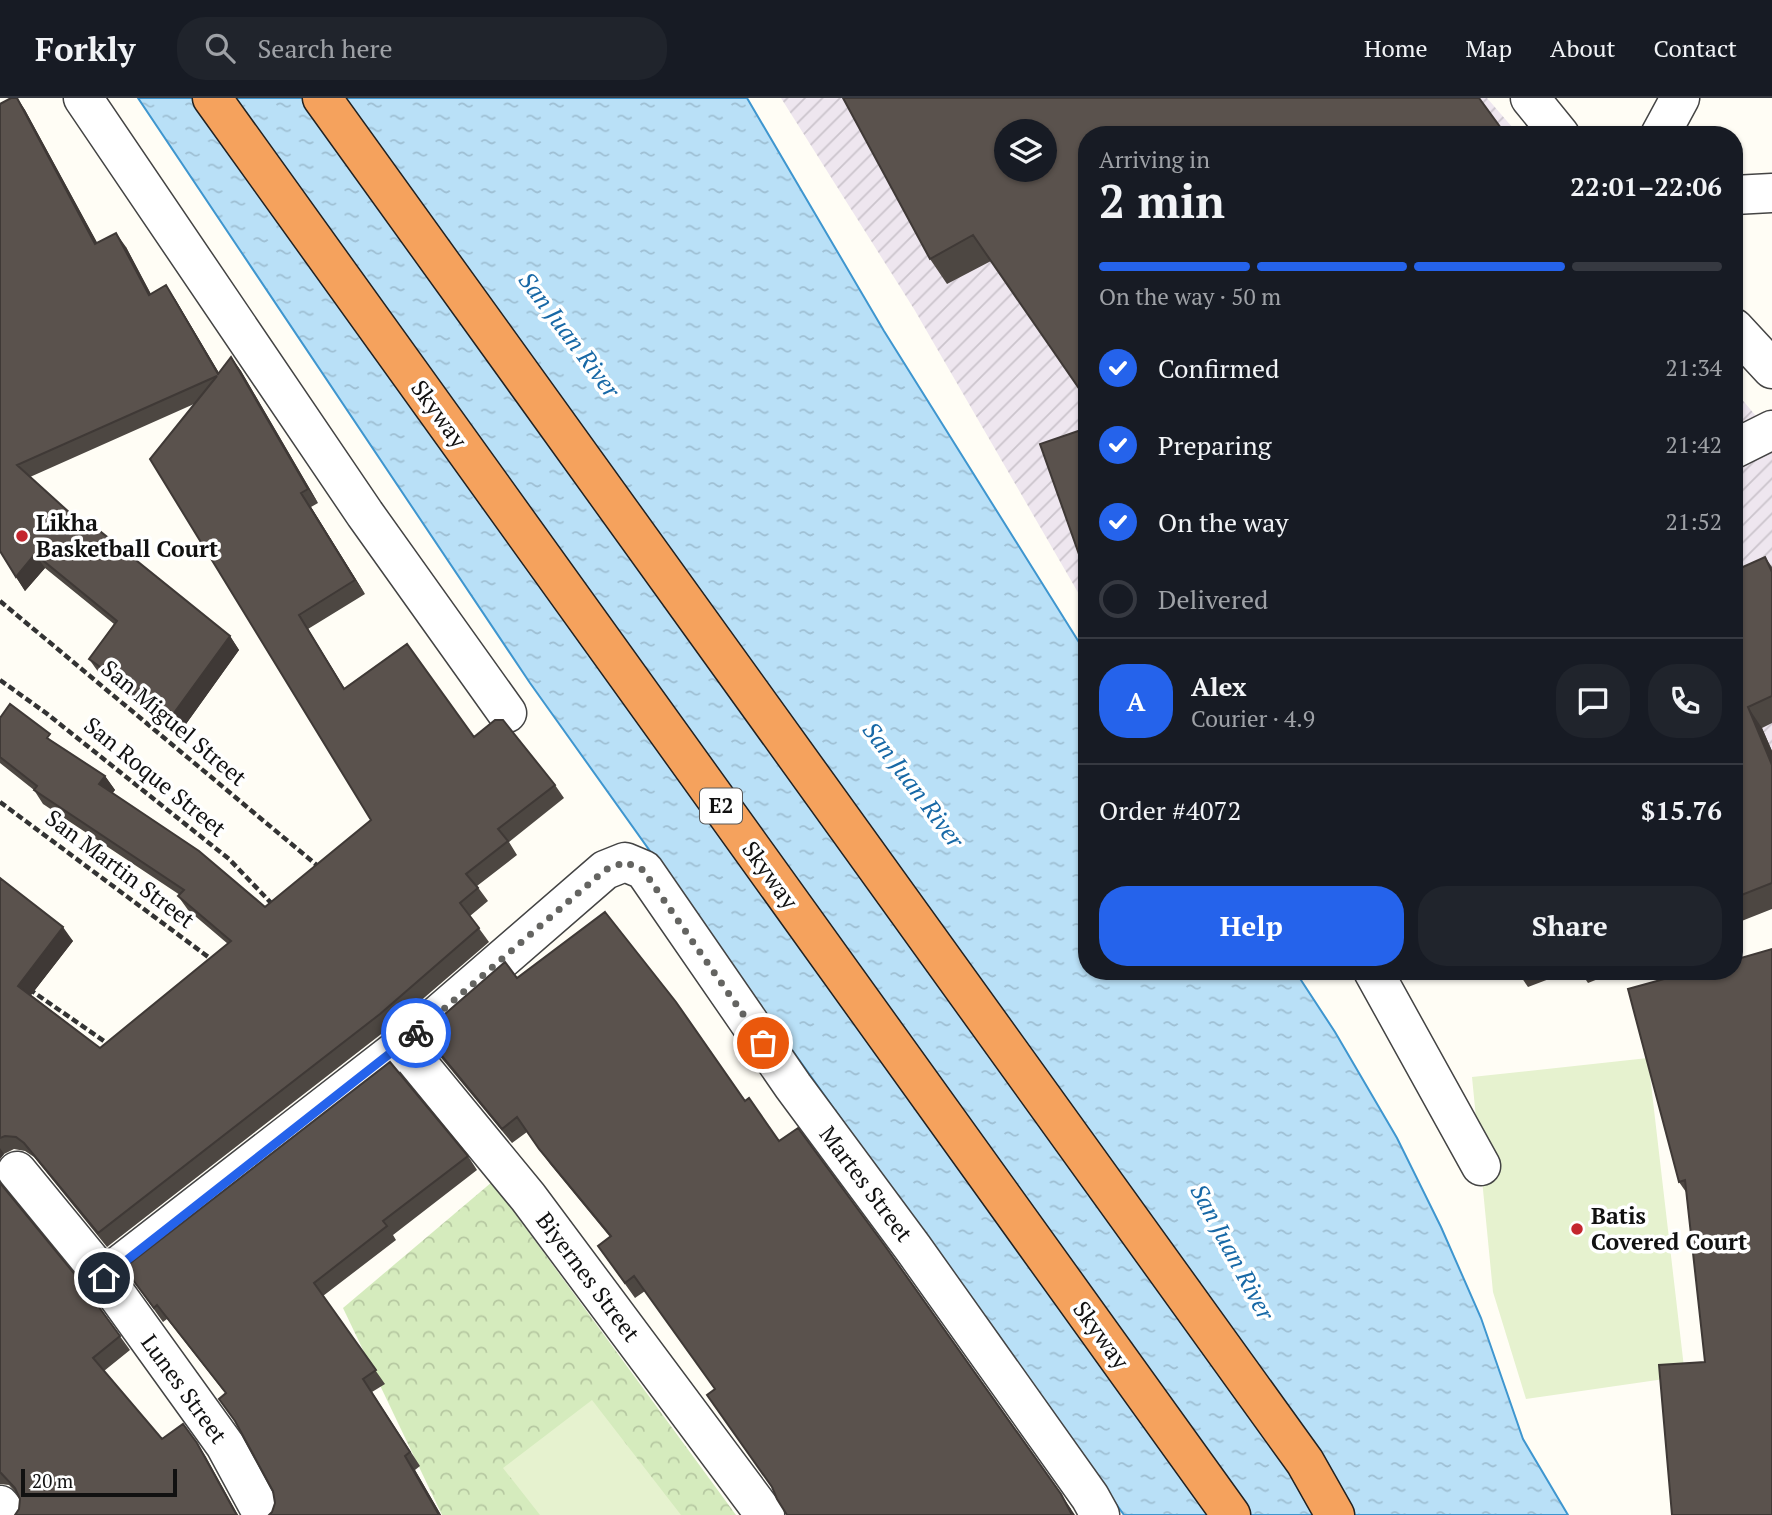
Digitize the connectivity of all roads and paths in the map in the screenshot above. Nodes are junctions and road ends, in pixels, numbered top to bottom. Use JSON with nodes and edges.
{"nodes":[{"id":1,"x":83,"y":98,"type":"edge"},
{"id":2,"x":212,"y":98,"type":"edge"},
{"id":3,"x":322,"y":98,"type":"edge"},
{"id":4,"x":1530,"y":98,"type":"edge"},
{"id":5,"x":1553,"y":126,"type":"edge"},
{"id":6,"x":1772,"y":193,"type":"edge"},
{"id":7,"x":1743,"y":195,"type":"edge"},
{"id":8,"x":1743,"y":338,"type":"edge"},
{"id":9,"x":1772,"y":369,"type":"edge"},
{"id":10,"x":1772,"y":430,"type":"edge"},
{"id":11,"x":1743,"y":444,"type":"edge"},
{"id":12,"x":0,"y":601,"type":"edge"},
{"id":13,"x":0,"y":680,"type":"edge"},
{"id":14,"x":507,"y":713,"type":"dead end"},
{"id":15,"x":0,"y":802,"type":"edge"},
{"id":16,"x":325,"y":872,"type":"edge"},
{"id":17,"x":280,"y":912,"type":"edge"},
{"id":18,"x":208,"y":973,"type":"edge"},
{"id":19,"x":1378,"y":980,"type":"edge"},
{"id":20,"x":21,"y":983,"type":"edge"},
{"id":21,"x":403,"y":1045,"type":"junction"},
{"id":22,"x":115,"y":1049,"type":"edge"},
{"id":23,"x":1480,"y":1166,"type":"dead end"},
{"id":24,"x":18,"y":1171,"type":"dead end"},
{"id":25,"x":104,"y":1278,"type":"junction"},
{"id":26,"x":0,"y":1505,"type":"edge"},
{"id":27,"x":8,"y":1515,"type":"edge"},
{"id":28,"x":263,"y":1515,"type":"edge"},
{"id":29,"x":765,"y":1515,"type":"edge"},
{"id":30,"x":1100,"y":1515,"type":"edge"},
{"id":31,"x":1231,"y":1515,"type":"edge"},
{"id":32,"x":1335,"y":1515,"type":"edge"}],
"edges":[{"from":1,"to":14,"type":"street"},
{"from":2,"to":31,"type":"highway","name":"Skyway","number":"E2"},
{"from":3,"to":32,"type":"highway"},
{"from":4,"to":5,"type":"street"},
{"from":6,"to":7,"type":"street"},
{"from":8,"to":9,"type":"street"},
{"from":10,"to":11,"type":"street"},
{"from":12,"to":16,"type":"path","name":"San Miguel Street"},
{"from":13,"to":17,"type":"path","name":"San Roque Street"},
{"from":15,"to":18,"type":"path","name":"San Martin Street"},
{"from":19,"to":23,"type":"street"},
{"from":20,"to":22,"type":"path"},
{"from":21,"to":25,"type":"street"},
{"from":21,"to":29,"type":"street","name":"Biyernes Street"},
{"from":21,"to":30,"type":"street","name":"Martes Street"},
{"from":24,"to":25,"type":"street","name":"Lunes Street"},
{"from":25,"to":28,"type":"street","name":"Lunes Street"},
{"from":26,"to":27,"type":"street"}]}
